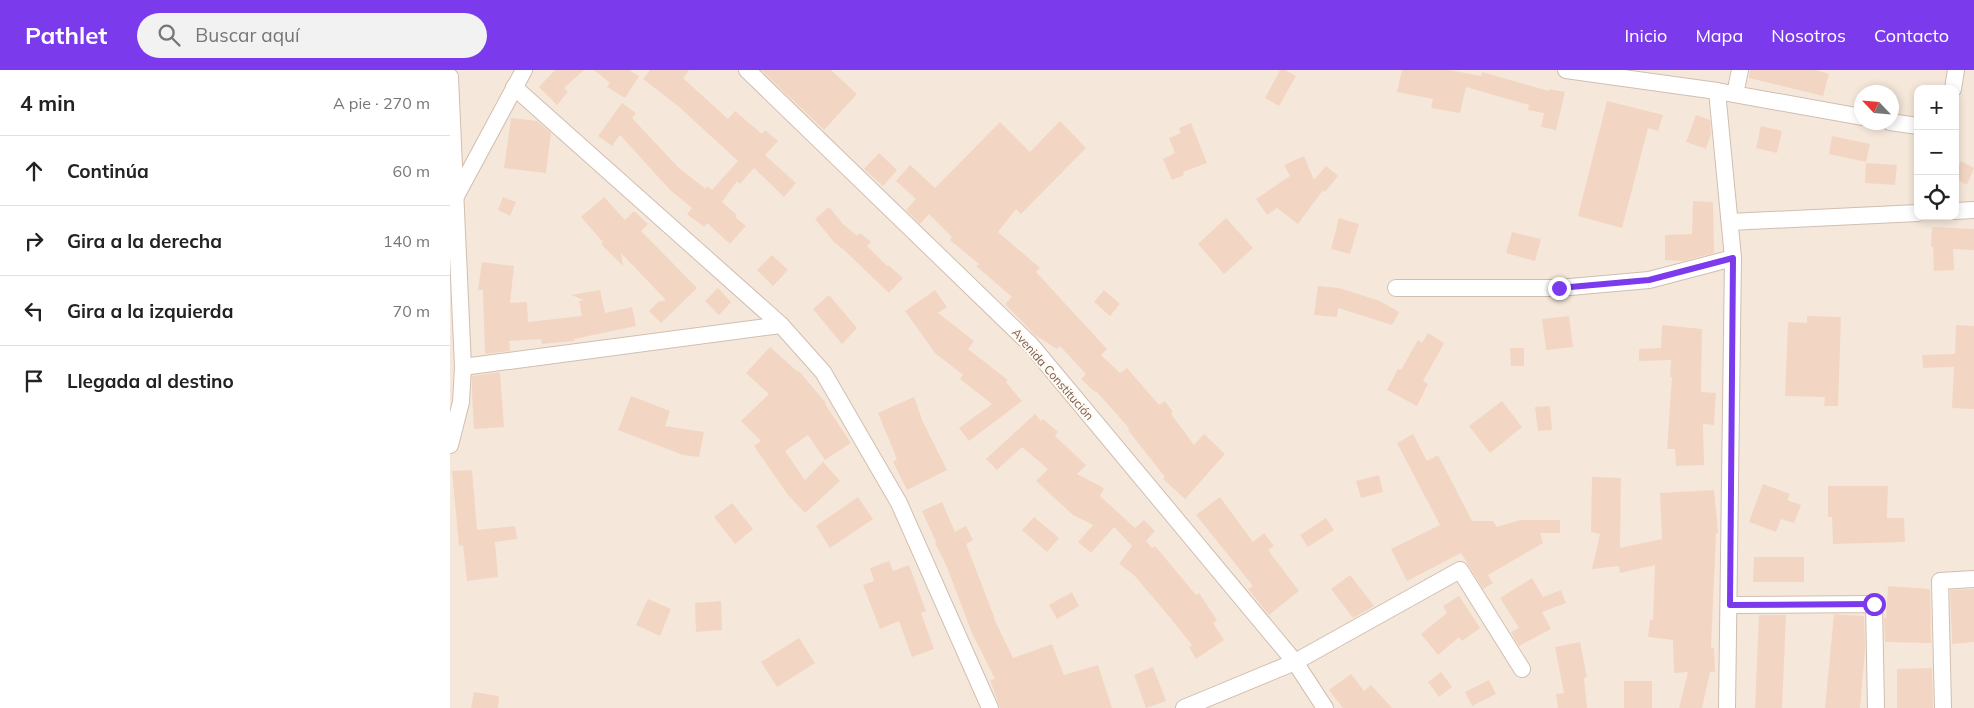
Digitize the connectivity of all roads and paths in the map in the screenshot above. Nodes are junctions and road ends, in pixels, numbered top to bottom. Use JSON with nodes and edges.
{"nodes":[{"id":1,"x":524,"y":70,"type":"edge"},
{"id":2,"x":748,"y":70,"type":"edge"},
{"id":3,"x":1566,"y":70,"type":"edge"},
{"id":4,"x":1570,"y":70,"type":"edge"},
{"id":5,"x":1740,"y":70,"type":"edge"},
{"id":6,"x":1956,"y":70,"type":"edge"},
{"id":7,"x":450,"y":77,"type":"edge"},
{"id":8,"x":1954,"y":85,"type":"edge"},
{"id":9,"x":514,"y":87,"type":"junction"},
{"id":10,"x":1716,"y":91,"type":"junction"},
{"id":11,"x":1735,"y":94,"type":"junction"},
{"id":12,"x":1854,"y":116,"type":"edge"},
{"id":13,"x":1899,"y":123,"type":"edge"},
{"id":14,"x":1914,"y":125,"type":"edge"},
{"id":15,"x":455,"y":198,"type":"junction"},
{"id":16,"x":1974,"y":210,"type":"edge"},
{"id":17,"x":1959,"y":211,"type":"edge"},
{"id":18,"x":1914,"y":212,"type":"edge"},
{"id":19,"x":1730,"y":222,"type":"junction"},
{"id":20,"x":1733,"y":258,"type":"junction"},
{"id":21,"x":1396,"y":288,"type":"dead end"},
{"id":22,"x":781,"y":325,"type":"junction"},
{"id":23,"x":463,"y":367,"type":"junction"},
{"id":24,"x":450,"y":445,"type":"edge"},
{"id":25,"x":1974,"y":579,"type":"edge"},
{"id":26,"x":1730,"y":605,"type":"junction"},
{"id":27,"x":1295,"y":662,"type":"junction"},
{"id":28,"x":1522,"y":669,"type":"dead end"},
{"id":29,"x":990,"y":708,"type":"edge"},
{"id":30,"x":1184,"y":708,"type":"edge"},
{"id":31,"x":1324,"y":708,"type":"edge"},
{"id":32,"x":1727,"y":708,"type":"edge"},
{"id":33,"x":1876,"y":708,"type":"edge"},
{"id":34,"x":1944,"y":708,"type":"edge"}],
"edges":[{"from":1,"to":9,"type":"street"},
{"from":2,"to":27,"type":"street","name":"Avenida Constitución"},
{"from":3,"to":4,"type":"street"},
{"from":4,"to":10,"type":"street"},
{"from":5,"to":11,"type":"street"},
{"from":6,"to":8,"type":"street"},
{"from":7,"to":15,"type":"street"},
{"from":9,"to":15,"type":"street"},
{"from":9,"to":22,"type":"street"},
{"from":10,"to":11,"type":"street"},
{"from":10,"to":19,"type":"street"},
{"from":11,"to":12,"type":"street"},
{"from":13,"to":14,"type":"street"},
{"from":15,"to":23,"type":"street"},
{"from":16,"to":17,"type":"street"},
{"from":18,"to":19,"type":"street"},
{"from":19,"to":20,"type":"street"},
{"from":20,"to":21,"type":"street"},
{"from":20,"to":26,"type":"street"},
{"from":22,"to":23,"type":"street"},
{"from":22,"to":29,"type":"street"},
{"from":23,"to":24,"type":"street"},
{"from":25,"to":34,"type":"street"},
{"from":26,"to":32,"type":"street"},
{"from":26,"to":33,"type":"street"},
{"from":27,"to":28,"type":"street"},
{"from":27,"to":30,"type":"street"},
{"from":27,"to":31,"type":"street","name":"Avenida Constitución"}]}
